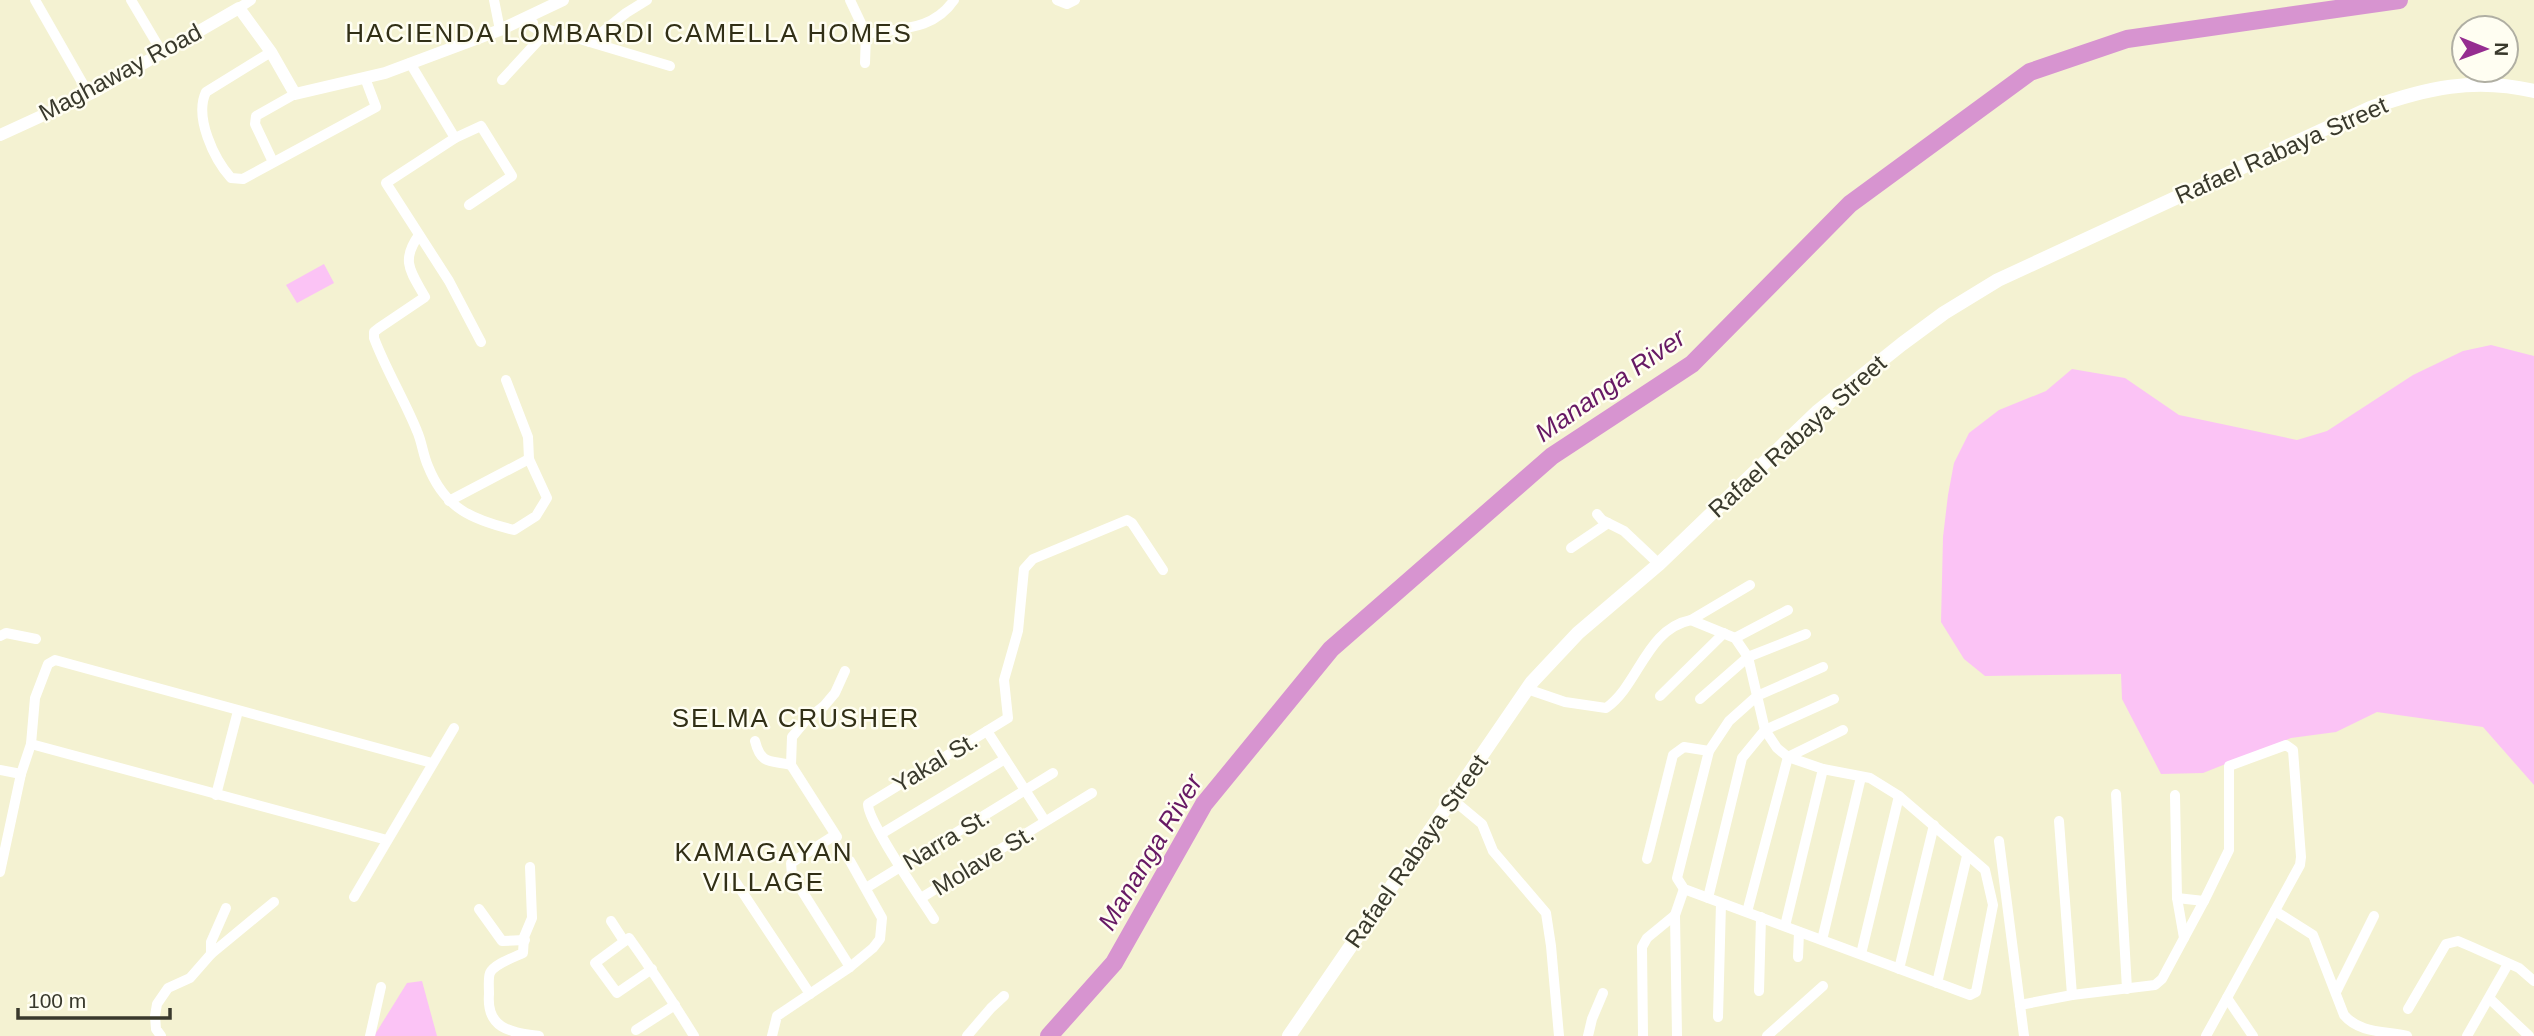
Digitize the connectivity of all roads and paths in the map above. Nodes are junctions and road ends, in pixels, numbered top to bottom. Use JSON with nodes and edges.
{"nodes":[{"id":1,"x":35,"y":0,"type":"edge"},
{"id":2,"x":131,"y":0,"type":"edge"},
{"id":3,"x":251,"y":0,"type":"edge"},
{"id":4,"x":494,"y":0,"type":"edge"},
{"id":5,"x":563,"y":0,"type":"edge"},
{"id":6,"x":647,"y":0,"type":"edge"},
{"id":7,"x":850,"y":0,"type":"edge"},
{"id":8,"x":954,"y":0,"type":"edge"},
{"id":9,"x":1057,"y":0,"type":"edge"},
{"id":10,"x":1075,"y":0,"type":"edge"},
{"id":11,"x":239,"y":8,"type":"junction"},
{"id":12,"x":528,"y":21,"type":"junction"},
{"id":13,"x":546,"y":29,"type":"junction"},
{"id":14,"x":500,"y":30,"type":"junction"},
{"id":15,"x":866,"y":34,"type":"junction"},
{"id":16,"x":590,"y":42,"type":"junction"},
{"id":17,"x":271,"y":52,"type":"junction"},
{"id":18,"x":163,"y":54,"type":"junction"},
{"id":19,"x":411,"y":63,"type":"junction"},
{"id":20,"x":865,"y":63,"type":"dead end"},
{"id":21,"x":670,"y":66,"type":"dead end"},
{"id":22,"x":365,"y":78,"type":"junction"},
{"id":23,"x":502,"y":80,"type":"dead end"},
{"id":24,"x":83,"y":84,"type":"dead end"},
{"id":25,"x":2534,"y":91,"type":"edge"},
{"id":26,"x":295,"y":94,"type":"junction"},
{"id":27,"x":0,"y":135,"type":"edge"},
{"id":28,"x":455,"y":138,"type":"junction"},
{"id":29,"x":272,"y":162,"type":"junction"},
{"id":30,"x":469,"y":205,"type":"dead end"},
{"id":31,"x":419,"y":235,"type":"junction"},
{"id":32,"x":481,"y":342,"type":"dead end"},
{"id":33,"x":506,"y":380,"type":"dead end"},
{"id":34,"x":529,"y":459,"type":"junction"},
{"id":35,"x":449,"y":500,"type":"junction"},
{"id":36,"x":1597,"y":514,"type":"dead end"},
{"id":37,"x":1608,"y":523,"type":"junction"},
{"id":38,"x":1571,"y":548,"type":"dead end"},
{"id":39,"x":1659,"y":564,"type":"junction"},
{"id":40,"x":1163,"y":570,"type":"dead end"},
{"id":41,"x":1750,"y":585,"type":"dead end"},
{"id":42,"x":1788,"y":610,"type":"dead end"},
{"id":43,"x":1691,"y":620,"type":"junction"},
{"id":44,"x":1724,"y":632,"type":"junction"},
{"id":45,"x":1806,"y":634,"type":"dead end"},
{"id":46,"x":0,"y":636,"type":"edge"},
{"id":47,"x":36,"y":639,"type":"dead end"},
{"id":48,"x":1735,"y":639,"type":"junction"},
{"id":49,"x":1748,"y":657,"type":"junction"},
{"id":50,"x":1823,"y":667,"type":"dead end"},
{"id":51,"x":845,"y":671,"type":"dead end"},
{"id":52,"x":1527,"y":689,"type":"junction"},
{"id":53,"x":1660,"y":696,"type":"dead end"},
{"id":54,"x":1757,"y":696,"type":"junction"},
{"id":55,"x":1700,"y":699,"type":"dead end"},
{"id":56,"x":1834,"y":699,"type":"dead end"},
{"id":57,"x":238,"y":711,"type":"junction"},
{"id":58,"x":454,"y":728,"type":"dead end"},
{"id":59,"x":1765,"y":730,"type":"junction"},
{"id":60,"x":1843,"y":730,"type":"dead end"},
{"id":61,"x":986,"y":731,"type":"junction"},
{"id":62,"x":755,"y":741,"type":"dead end"},
{"id":63,"x":31,"y":744,"type":"junction"},
{"id":64,"x":1709,"y":751,"type":"junction"},
{"id":65,"x":1788,"y":757,"type":"junction"},
{"id":66,"x":1006,"y":759,"type":"junction"},
{"id":67,"x":432,"y":764,"type":"junction"},
{"id":68,"x":790,"y":765,"type":"junction"},
{"id":69,"x":0,"y":769,"type":"edge"},
{"id":70,"x":1823,"y":769,"type":"junction"},
{"id":71,"x":1053,"y":773,"type":"dead end"},
{"id":72,"x":21,"y":774,"type":"junction"},
{"id":73,"x":1861,"y":777,"type":"junction"},
{"id":74,"x":1027,"y":790,"type":"junction"},
{"id":75,"x":1092,"y":793,"type":"dead end"},
{"id":76,"x":2116,"y":794,"type":"dead end"},
{"id":77,"x":216,"y":795,"type":"junction"},
{"id":78,"x":2175,"y":795,"type":"dead end"},
{"id":79,"x":1899,"y":796,"type":"junction"},
{"id":80,"x":1452,"y":799,"type":"junction"},
{"id":81,"x":1045,"y":821,"type":"junction"},
{"id":82,"x":2059,"y":821,"type":"dead end"},
{"id":83,"x":1934,"y":825,"type":"junction"},
{"id":84,"x":881,"y":834,"type":"junction"},
{"id":85,"x":387,"y":840,"type":"junction"},
{"id":86,"x":1999,"y":841,"type":"dead end"},
{"id":87,"x":1967,"y":856,"type":"junction"},
{"id":88,"x":1647,"y":859,"type":"dead end"},
{"id":89,"x":850,"y":861,"type":"dead end"},
{"id":90,"x":901,"y":866,"type":"junction"},
{"id":91,"x":530,"y":867,"type":"dead end"},
{"id":92,"x":0,"y":872,"type":"edge"},
{"id":93,"x":733,"y":878,"type":"dead end"},
{"id":94,"x":866,"y":888,"type":"junction"},
{"id":95,"x":1684,"y":889,"type":"junction"},
{"id":96,"x":354,"y":897,"type":"dead end"},
{"id":97,"x":921,"y":898,"type":"junction"},
{"id":98,"x":1708,"y":898,"type":"junction"},
{"id":99,"x":2177,"y":898,"type":"junction"},
{"id":100,"x":2204,"y":901,"type":"junction"},
{"id":101,"x":274,"y":902,"type":"dead end"},
{"id":102,"x":1721,"y":903,"type":"junction"},
{"id":103,"x":226,"y":908,"type":"dead end"},
{"id":104,"x":479,"y":909,"type":"dead end"},
{"id":105,"x":2275,"y":911,"type":"junction"},
{"id":106,"x":1747,"y":912,"type":"junction"},
{"id":107,"x":1675,"y":915,"type":"junction"},
{"id":108,"x":2374,"y":916,"type":"dead end"},
{"id":109,"x":1761,"y":918,"type":"junction"},
{"id":110,"x":934,"y":919,"type":"dead end"},
{"id":111,"x":611,"y":921,"type":"dead end"},
{"id":112,"x":1785,"y":926,"type":"junction"},
{"id":113,"x":1799,"y":932,"type":"junction"},
{"id":114,"x":2184,"y":938,"type":"junction"},
{"id":115,"x":525,"y":940,"type":"junction"},
{"id":116,"x":1822,"y":940,"type":"junction"},
{"id":117,"x":624,"y":941,"type":"junction"},
{"id":118,"x":211,"y":954,"type":"junction"},
{"id":119,"x":1861,"y":954,"type":"junction"},
{"id":120,"x":1798,"y":957,"type":"dead end"},
{"id":121,"x":2508,"y":964,"type":"junction"},
{"id":122,"x":850,"y":967,"type":"junction"},
{"id":123,"x":1899,"y":969,"type":"junction"},
{"id":124,"x":652,"y":970,"type":"junction"},
{"id":125,"x":2534,"y":981,"type":"edge"},
{"id":126,"x":1937,"y":983,"type":"junction"},
{"id":127,"x":1823,"y":986,"type":"dead end"},
{"id":128,"x":381,"y":987,"type":"dead end"},
{"id":129,"x":2127,"y":989,"type":"junction"},
{"id":130,"x":1759,"y":991,"type":"dead end"},
{"id":131,"x":2336,"y":992,"type":"junction"},
{"id":132,"x":1603,"y":993,"type":"dead end"},
{"id":133,"x":810,"y":994,"type":"junction"},
{"id":134,"x":2072,"y":995,"type":"junction"},
{"id":135,"x":1004,"y":996,"type":"dead end"},
{"id":136,"x":2227,"y":998,"type":"junction"},
{"id":137,"x":2490,"y":999,"type":"junction"},
{"id":138,"x":675,"y":1005,"type":"junction"},
{"id":139,"x":2020,"y":1005,"type":"junction"},
{"id":140,"x":2408,"y":1009,"type":"dead end"},
{"id":141,"x":1718,"y":1017,"type":"dead end"},
{"id":142,"x":636,"y":1030,"type":"dead end"},
{"id":143,"x":1770,"y":1035,"type":"edge"},
{"id":144,"x":161,"y":1036,"type":"edge"},
{"id":145,"x":370,"y":1036,"type":"edge"},
{"id":146,"x":539,"y":1036,"type":"edge"},
{"id":147,"x":694,"y":1036,"type":"edge"},
{"id":148,"x":772,"y":1036,"type":"edge"},
{"id":149,"x":967,"y":1036,"type":"edge"},
{"id":150,"x":1289,"y":1036,"type":"edge"},
{"id":151,"x":1559,"y":1036,"type":"edge"},
{"id":152,"x":1588,"y":1036,"type":"edge"},
{"id":153,"x":1643,"y":1036,"type":"edge"},
{"id":154,"x":1677,"y":1036,"type":"edge"},
{"id":155,"x":2024,"y":1036,"type":"edge"},
{"id":156,"x":2206,"y":1036,"type":"edge"},
{"id":157,"x":2253,"y":1036,"type":"edge"},
{"id":158,"x":2407,"y":1036,"type":"edge"},
{"id":159,"x":2468,"y":1036,"type":"edge"},
{"id":160,"x":2529,"y":1036,"type":"edge"}],
"edges":[{"from":1,"to":24,"type":"street"},
{"from":2,"to":18,"type":"street"},
{"from":3,"to":11,"type":"street","name":"Maghaway Road"},
{"from":4,"to":14,"type":"street"},
{"from":5,"to":12,"type":"street"},
{"from":6,"to":16,"type":"street"},
{"from":7,"to":15,"type":"street"},
{"from":8,"to":15,"type":"street"},
{"from":9,"to":10,"type":"street"},
{"from":11,"to":17,"type":"street"},
{"from":11,"to":18,"type":"street","name":"Maghaway Road"},
{"from":12,"to":13,"type":"street"},
{"from":12,"to":14,"type":"street"},
{"from":13,"to":16,"type":"street"},
{"from":13,"to":23,"type":"street"},
{"from":14,"to":19,"type":"street"},
{"from":15,"to":20,"type":"street"},
{"from":16,"to":21,"type":"street"},
{"from":17,"to":26,"type":"street"},
{"from":17,"to":29,"type":"street"},
{"from":18,"to":27,"type":"street","name":"Maghaway Road"},
{"from":19,"to":22,"type":"street"},
{"from":19,"to":28,"type":"street"},
{"from":22,"to":26,"type":"street"},
{"from":22,"to":29,"type":"street"},
{"from":25,"to":39,"type":"main road","name":"Rafael Rabaya Street"},
{"from":26,"to":29,"type":"street"},
{"from":28,"to":30,"type":"street"},
{"from":28,"to":31,"type":"street"},
{"from":31,"to":32,"type":"street"},
{"from":31,"to":35,"type":"street"},
{"from":33,"to":34,"type":"street"},
{"from":34,"to":35,"type":"street"},
{"from":34,"to":35,"type":"street"},
{"from":36,"to":37,"type":"street"},
{"from":37,"to":38,"type":"street"},
{"from":37,"to":39,"type":"street"},
{"from":39,"to":52,"type":"main road","name":"Rafael Rabaya Street"},
{"from":40,"to":61,"type":"street","name":"Yakal St."},
{"from":41,"to":43,"type":"street"},
{"from":42,"to":48,"type":"street"},
{"from":43,"to":44,"type":"street"},
{"from":43,"to":52,"type":"street"},
{"from":44,"to":48,"type":"street"},
{"from":44,"to":53,"type":"street"},
{"from":45,"to":49,"type":"street"},
{"from":46,"to":47,"type":"street"},
{"from":48,"to":49,"type":"street"},
{"from":49,"to":54,"type":"street"},
{"from":49,"to":55,"type":"street"},
{"from":50,"to":54,"type":"street"},
{"from":51,"to":68,"type":"street"},
{"from":52,"to":80,"type":"main road","name":"Rafael Rabaya Street"},
{"from":54,"to":59,"type":"street"},
{"from":54,"to":64,"type":"street"},
{"from":56,"to":59,"type":"street"},
{"from":57,"to":63,"type":"street"},
{"from":57,"to":67,"type":"street"},
{"from":57,"to":77,"type":"street"},
{"from":58,"to":67,"type":"street"},
{"from":59,"to":65,"type":"street"},
{"from":59,"to":98,"type":"street"},
{"from":60,"to":65,"type":"street"},
{"from":61,"to":66,"type":"street"},
{"from":61,"to":84,"type":"street","name":"Yakal St."},
{"from":62,"to":68,"type":"street"},
{"from":63,"to":72,"type":"street"},
{"from":63,"to":77,"type":"street"},
{"from":64,"to":88,"type":"street"},
{"from":64,"to":95,"type":"street"},
{"from":65,"to":70,"type":"street"},
{"from":65,"to":106,"type":"street"},
{"from":66,"to":74,"type":"street"},
{"from":66,"to":84,"type":"street"},
{"from":67,"to":85,"type":"street"},
{"from":68,"to":122,"type":"street"},
{"from":69,"to":72,"type":"street"},
{"from":70,"to":73,"type":"street"},
{"from":70,"to":112,"type":"street"},
{"from":71,"to":74,"type":"street","name":"Narra St."},
{"from":72,"to":92,"type":"street"},
{"from":73,"to":79,"type":"street"},
{"from":73,"to":116,"type":"street"},
{"from":74,"to":81,"type":"street"},
{"from":74,"to":90,"type":"street","name":"Narra St."},
{"from":75,"to":81,"type":"street","name":"Molave St."},
{"from":76,"to":129,"type":"street"},
{"from":77,"to":85,"type":"street"},
{"from":78,"to":99,"type":"street"},
{"from":79,"to":83,"type":"street"},
{"from":79,"to":119,"type":"street"},
{"from":80,"to":150,"type":"main road","name":"Rafael Rabaya Street"},
{"from":80,"to":151,"type":"street"},
{"from":81,"to":97,"type":"street","name":"Molave St."},
{"from":82,"to":134,"type":"street"},
{"from":83,"to":87,"type":"street"},
{"from":83,"to":123,"type":"street"},
{"from":84,"to":90,"type":"street"},
{"from":85,"to":96,"type":"street"},
{"from":86,"to":139,"type":"street"},
{"from":87,"to":126,"type":"street"},
{"from":87,"to":126,"type":"street"},
{"from":89,"to":94,"type":"street"},
{"from":90,"to":94,"type":"street","name":"Narra St."},
{"from":90,"to":97,"type":"street"},
{"from":91,"to":115,"type":"street"},
{"from":93,"to":133,"type":"street"},
{"from":94,"to":122,"type":"street"},
{"from":95,"to":98,"type":"street"},
{"from":95,"to":107,"type":"street"},
{"from":97,"to":110,"type":"street"},
{"from":98,"to":102,"type":"street"},
{"from":99,"to":100,"type":"street"},
{"from":99,"to":114,"type":"street"},
{"from":100,"to":105,"type":"street"},
{"from":100,"to":114,"type":"street"},
{"from":101,"to":118,"type":"street"},
{"from":102,"to":106,"type":"street"},
{"from":102,"to":141,"type":"street"},
{"from":103,"to":118,"type":"street"},
{"from":104,"to":115,"type":"street"},
{"from":105,"to":131,"type":"street"},
{"from":105,"to":136,"type":"street"},
{"from":106,"to":109,"type":"street"},
{"from":107,"to":153,"type":"street"},
{"from":107,"to":154,"type":"street"},
{"from":108,"to":131,"type":"street"},
{"from":109,"to":112,"type":"street"},
{"from":109,"to":130,"type":"street"},
{"from":111,"to":117,"type":"street"},
{"from":112,"to":113,"type":"street"},
{"from":113,"to":116,"type":"street"},
{"from":113,"to":120,"type":"street"},
{"from":114,"to":129,"type":"street"},
{"from":115,"to":146,"type":"street"},
{"from":116,"to":119,"type":"street"},
{"from":117,"to":124,"type":"street"},
{"from":117,"to":124,"type":"street"},
{"from":118,"to":144,"type":"street"},
{"from":119,"to":123,"type":"street"},
{"from":121,"to":125,"type":"street"},
{"from":121,"to":137,"type":"street"},
{"from":121,"to":140,"type":"street"},
{"from":122,"to":133,"type":"street"},
{"from":123,"to":126,"type":"street"},
{"from":124,"to":138,"type":"street"},
{"from":127,"to":143,"type":"street"},
{"from":128,"to":145,"type":"street"},
{"from":129,"to":134,"type":"street"},
{"from":131,"to":158,"type":"street"},
{"from":132,"to":152,"type":"street"},
{"from":133,"to":148,"type":"street"},
{"from":134,"to":139,"type":"street"},
{"from":135,"to":149,"type":"street"},
{"from":136,"to":156,"type":"street"},
{"from":136,"to":157,"type":"street"},
{"from":137,"to":159,"type":"street"},
{"from":137,"to":160,"type":"street"},
{"from":138,"to":142,"type":"street"},
{"from":138,"to":147,"type":"street"},
{"from":139,"to":155,"type":"street"}]}
